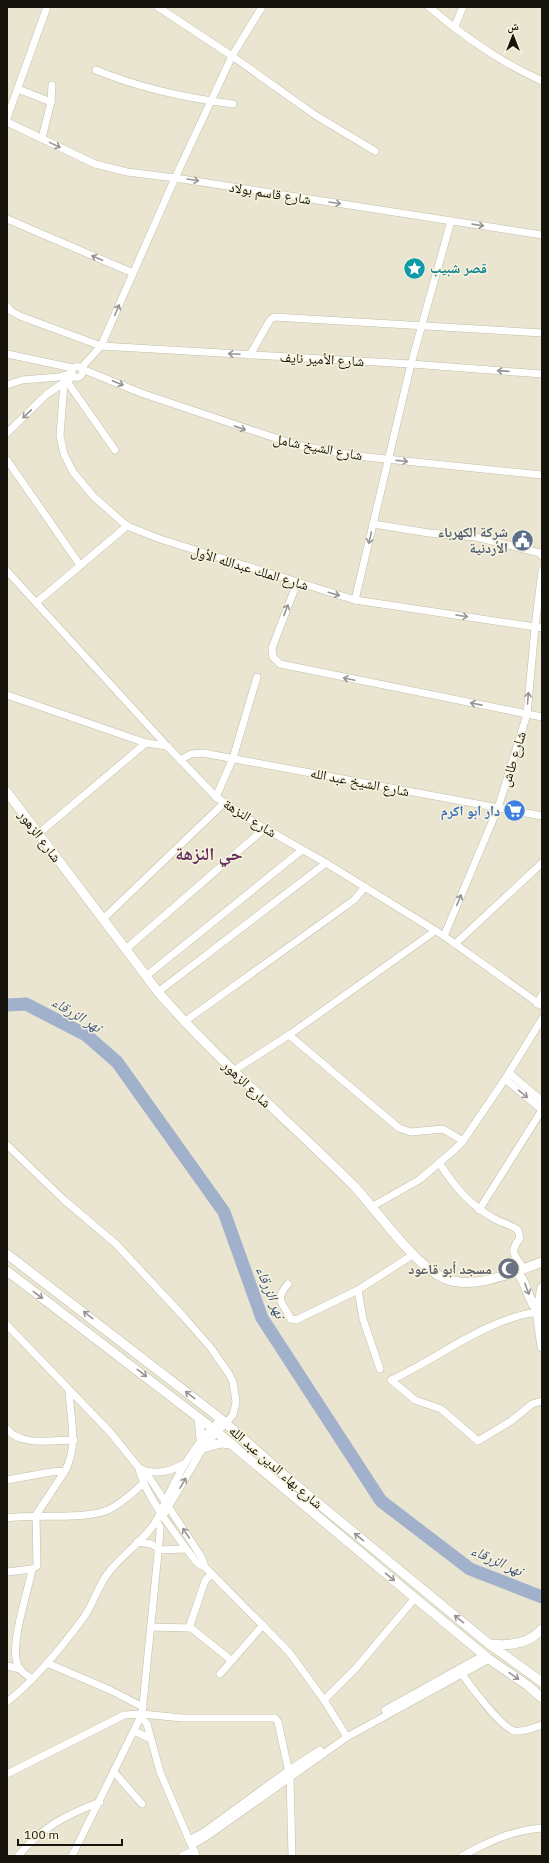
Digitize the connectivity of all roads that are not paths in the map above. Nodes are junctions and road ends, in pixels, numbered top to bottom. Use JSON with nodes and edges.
{"nodes":[{"id":1,"x":47,"y":7,"type":"edge"},
{"id":2,"x":158,"y":7,"type":"edge"},
{"id":3,"x":429,"y":7,"type":"edge"},
{"id":4,"x":463,"y":7,"type":"edge"},
{"id":5,"x":259,"y":8,"type":"edge"},
{"id":6,"x":454,"y":28,"type":"junction"},
{"id":7,"x":232,"y":56,"type":"junction"},
{"id":8,"x":96,"y":70,"type":"dead end"},
{"id":9,"x":542,"y":81,"type":"edge"},
{"id":10,"x":52,"y":85,"type":"dead end"},
{"id":11,"x":18,"y":89,"type":"junction"},
{"id":12,"x":211,"y":101,"type":"junction"},
{"id":13,"x":51,"y":102,"type":"junction"},
{"id":14,"x":233,"y":104,"type":"dead end"},
{"id":15,"x":7,"y":118,"type":"edge"},
{"id":16,"x":7,"y":122,"type":"edge"},
{"id":17,"x":42,"y":138,"type":"junction"},
{"id":18,"x":376,"y":151,"type":"dead end"},
{"id":19,"x":175,"y":178,"type":"junction"},
{"id":20,"x":7,"y":219,"type":"edge"},
{"id":21,"x":451,"y":221,"type":"junction"},
{"id":22,"x":542,"y":230,"type":"edge"},
{"id":23,"x":542,"y":235,"type":"edge"},
{"id":24,"x":133,"y":273,"type":"junction"},
{"id":25,"x":7,"y":306,"type":"edge"},
{"id":26,"x":422,"y":325,"type":"junction"},
{"id":27,"x":542,"y":333,"type":"edge"},
{"id":28,"x":101,"y":346,"type":"junction"},
{"id":29,"x":7,"y":354,"type":"edge"},
{"id":30,"x":250,"y":355,"type":"junction"},
{"id":31,"x":410,"y":364,"type":"junction"},
{"id":32,"x":81,"y":369,"type":"junction"},
{"id":33,"x":73,"y":372,"type":"junction"},
{"id":34,"x":542,"y":374,"type":"edge"},
{"id":35,"x":65,"y":381,"type":"junction"},
{"id":36,"x":7,"y":385,"type":"edge"},
{"id":37,"x":7,"y":433,"type":"edge"},
{"id":38,"x":115,"y":450,"type":"dead end"},
{"id":39,"x":388,"y":459,"type":"junction"},
{"id":40,"x":7,"y":460,"type":"edge"},
{"id":41,"x":542,"y":475,"type":"edge"},
{"id":42,"x":373,"y":524,"type":"junction"},
{"id":43,"x":127,"y":526,"type":"junction"},
{"id":44,"x":541,"y":554,"type":"edge"},
{"id":45,"x":80,"y":565,"type":"junction"},
{"id":46,"x":7,"y":570,"type":"edge"},
{"id":47,"x":542,"y":571,"type":"edge"},
{"id":48,"x":297,"y":583,"type":"junction"},
{"id":49,"x":355,"y":600,"type":"junction"},
{"id":50,"x":36,"y":602,"type":"junction"},
{"id":51,"x":538,"y":628,"type":"edge"},
{"id":52,"x":257,"y":677,"type":"dead end"},
{"id":53,"x":7,"y":695,"type":"edge"},
{"id":54,"x":527,"y":714,"type":"junction"},
{"id":55,"x":542,"y":717,"type":"edge"},
{"id":56,"x":146,"y":743,"type":"junction"},
{"id":57,"x":167,"y":746,"type":"junction"},
{"id":58,"x":233,"y":758,"type":"junction"},
{"id":59,"x":180,"y":760,"type":"junction"},
{"id":60,"x":7,"y":792,"type":"edge"},
{"id":61,"x":216,"y":797,"type":"junction"},
{"id":62,"x":224,"y":804,"type":"junction"},
{"id":63,"x":498,"y":808,"type":"junction"},
{"id":64,"x":542,"y":816,"type":"edge"},
{"id":65,"x":264,"y":829,"type":"junction"},
{"id":66,"x":38,"y":834,"type":"junction"},
{"id":67,"x":302,"y":850,"type":"junction"},
{"id":68,"x":326,"y":863,"type":"junction"},
{"id":69,"x":542,"y":863,"type":"edge"},
{"id":70,"x":365,"y":886,"type":"junction"},
{"id":71,"x":103,"y":920,"type":"junction"},
{"id":72,"x":435,"y":931,"type":"junction"},
{"id":73,"x":444,"y":936,"type":"junction"},
{"id":74,"x":455,"y":944,"type":"junction"},
{"id":75,"x":126,"y":949,"type":"junction"},
{"id":76,"x":146,"y":976,"type":"junction"},
{"id":77,"x":158,"y":992,"type":"junction"},
{"id":78,"x":542,"y":995,"type":"edge"},
{"id":79,"x":540,"y":1005,"type":"edge"},
{"id":80,"x":542,"y":1019,"type":"edge"},
{"id":81,"x":184,"y":1022,"type":"junction"},
{"id":82,"x":289,"y":1035,"type":"junction"},
{"id":83,"x":233,"y":1071,"type":"junction"},
{"id":84,"x":507,"y":1076,"type":"junction"},
{"id":85,"x":542,"y":1101,"type":"edge"},
{"id":86,"x":542,"y":1110,"type":"edge"},
{"id":87,"x":463,"y":1141,"type":"junction"},
{"id":88,"x":7,"y":1144,"type":"edge"},
{"id":89,"x":440,"y":1164,"type":"junction"},
{"id":90,"x":373,"y":1206,"type":"junction"},
{"id":91,"x":479,"y":1210,"type":"junction"},
{"id":92,"x":7,"y":1254,"type":"edge"},
{"id":93,"x":414,"y":1254,"type":"junction"},
{"id":94,"x":542,"y":1262,"type":"edge"},
{"id":95,"x":519,"y":1269,"type":"junction"},
{"id":96,"x":7,"y":1271,"type":"edge"},
{"id":97,"x":288,"y":1284,"type":"dead end"},
{"id":98,"x":542,"y":1288,"type":"edge"},
{"id":99,"x":358,"y":1290,"type":"junction"},
{"id":100,"x":537,"y":1311,"type":"junction"},
{"id":101,"x":7,"y":1326,"type":"edge"},
{"id":102,"x":542,"y":1348,"type":"edge"},
{"id":103,"x":380,"y":1369,"type":"dead end"},
{"id":104,"x":69,"y":1390,"type":"junction"},
{"id":105,"x":542,"y":1401,"type":"edge"},
{"id":106,"x":199,"y":1418,"type":"junction"},
{"id":107,"x":223,"y":1422,"type":"junction"},
{"id":108,"x":214,"y":1430,"type":"junction"},
{"id":109,"x":8,"y":1431,"type":"edge"},
{"id":110,"x":74,"y":1440,"type":"junction"},
{"id":111,"x":202,"y":1444,"type":"junction"},
{"id":112,"x":232,"y":1444,"type":"junction"},
{"id":113,"x":186,"y":1462,"type":"junction"},
{"id":114,"x":142,"y":1469,"type":"junction"},
{"id":115,"x":65,"y":1471,"type":"junction"},
{"id":116,"x":7,"y":1480,"type":"edge"},
{"id":117,"x":144,"y":1483,"type":"junction"},
{"id":118,"x":164,"y":1501,"type":"junction"},
{"id":119,"x":169,"y":1507,"type":"junction"},
{"id":120,"x":36,"y":1515,"type":"junction"},
{"id":121,"x":159,"y":1516,"type":"junction"},
{"id":122,"x":7,"y":1518,"type":"edge"},
{"id":123,"x":137,"y":1542,"type":"junction"},
{"id":124,"x":158,"y":1549,"type":"junction"},
{"id":125,"x":186,"y":1550,"type":"junction"},
{"id":126,"x":205,"y":1567,"type":"junction"},
{"id":127,"x":32,"y":1569,"type":"junction"},
{"id":128,"x":7,"y":1572,"type":"edge"},
{"id":129,"x":211,"y":1574,"type":"junction"},
{"id":130,"x":415,"y":1598,"type":"junction"},
{"id":131,"x":151,"y":1626,"type":"junction"},
{"id":132,"x":263,"y":1626,"type":"junction"},
{"id":133,"x":189,"y":1628,"type":"junction"},
{"id":134,"x":542,"y":1629,"type":"edge"},
{"id":135,"x":489,"y":1644,"type":"junction"},
{"id":136,"x":487,"y":1657,"type":"junction"},
{"id":137,"x":231,"y":1660,"type":"junction"},
{"id":138,"x":47,"y":1663,"type":"junction"},
{"id":139,"x":7,"y":1666,"type":"edge"},
{"id":140,"x":20,"y":1668,"type":"junction"},
{"id":141,"x":460,"y":1671,"type":"junction"},
{"id":142,"x":220,"y":1674,"type":"dead end"},
{"id":143,"x":32,"y":1679,"type":"junction"},
{"id":144,"x":542,"y":1682,"type":"edge"},
{"id":145,"x":527,"y":1685,"type":"junction"},
{"id":146,"x":542,"y":1690,"type":"edge"},
{"id":147,"x":542,"y":1698,"type":"edge"},
{"id":148,"x":324,"y":1700,"type":"junction"},
{"id":149,"x":7,"y":1702,"type":"edge"},
{"id":150,"x":142,"y":1713,"type":"junction"},
{"id":151,"x":542,"y":1725,"type":"edge"},
{"id":152,"x":134,"y":1731,"type":"junction"},
{"id":153,"x":346,"y":1735,"type":"junction"},
{"id":154,"x":149,"y":1738,"type":"junction"},
{"id":155,"x":10,"y":1772,"type":"edge"},
{"id":156,"x":114,"y":1772,"type":"junction"},
{"id":157,"x":289,"y":1774,"type":"junction"},
{"id":158,"x":7,"y":1778,"type":"edge"},
{"id":159,"x":100,"y":1802,"type":"junction"},
{"id":160,"x":142,"y":1804,"type":"dead end"},
{"id":161,"x":542,"y":1828,"type":"edge"},
{"id":162,"x":193,"y":1848,"type":"edge"},
{"id":163,"x":18,"y":1856,"type":"edge"},
{"id":164,"x":72,"y":1856,"type":"edge"},
{"id":165,"x":182,"y":1856,"type":"edge"},
{"id":166,"x":292,"y":1856,"type":"edge"},
{"id":167,"x":462,"y":1856,"type":"edge"}],
"edges":[{"from":1,"to":11,"type":"street"},
{"from":2,"to":7,"type":"street"},
{"from":3,"to":6,"type":"street"},
{"from":4,"to":6,"type":"street"},
{"from":5,"to":7,"type":"street"},
{"from":6,"to":9,"type":"street"},
{"from":7,"to":12,"type":"street"},
{"from":7,"to":18,"type":"street"},
{"from":8,"to":12,"type":"street"},
{"from":10,"to":13,"type":"street"},
{"from":11,"to":13,"type":"street"},
{"from":11,"to":15,"type":"street"},
{"from":12,"to":14,"type":"street"},
{"from":12,"to":19,"type":"street"},
{"from":13,"to":17,"type":"street"},
{"from":16,"to":17,"type":"street","name":"شارع قاسم بولاد"},
{"from":17,"to":19,"type":"street","name":"شارع قاسم بولاد","one_way":true},
{"from":19,"to":21,"type":"street","name":"شارع قاسم بولاد","one_way":true},
{"from":19,"to":24,"type":"street"},
{"from":24,"to":20,"type":"street","one_way":true},
{"from":21,"to":23,"type":"street","name":"شارع قاسم بولاد","one_way":true},
{"from":21,"to":26,"type":"street"},
{"from":22,"to":23,"type":"street"},
{"from":28,"to":24,"type":"street","one_way":true},
{"from":25,"to":28,"type":"street","name":"شارع الأمير نايف"},
{"from":26,"to":27,"type":"street"},
{"from":26,"to":30,"type":"street"},
{"from":26,"to":31,"type":"street"},
{"from":30,"to":28,"type":"street","name":"شارع الأمير نايف","one_way":true},
{"from":28,"to":32,"type":"street"},
{"from":29,"to":33,"type":"street"},
{"from":30,"to":31,"type":"street","name":"شارع الأمير نايف"},
{"from":34,"to":31,"type":"street","name":"شارع الأمير نايف","one_way":true},
{"from":31,"to":39,"type":"street"},
{"from":32,"to":33,"type":"street"},
{"from":32,"to":39,"type":"street","name":"شارع الشيخ شامل","one_way":true},
{"from":33,"to":35,"type":"street"},
{"from":33,"to":36,"type":"street"},
{"from":35,"to":37,"type":"street","one_way":true},
{"from":35,"to":38,"type":"street"},
{"from":35,"to":43,"type":"street","name":"شارع الملك عبدالله الأول"},
{"from":39,"to":41,"type":"street","name":"شارع الشيخ شامل","one_way":true},
{"from":39,"to":42,"type":"street"},
{"from":40,"to":45,"type":"street"},
{"from":42,"to":44,"type":"street"},
{"from":42,"to":49,"type":"street","one_way":true},
{"from":43,"to":45,"type":"street"},
{"from":43,"to":48,"type":"street","name":"شارع الملك عبدالله الأول"},
{"from":45,"to":50,"type":"street"},
{"from":46,"to":50,"type":"street","name":"شارع النزهة"},
{"from":47,"to":51,"type":"street","name":"شارع طاش"},
{"from":48,"to":49,"type":"street","name":"شارع الملك عبدالله الأول","one_way":true},
{"from":54,"to":48,"type":"street","one_way":true},
{"from":49,"to":51,"type":"street","name":"شارع الملك عبدالله الأول","one_way":true},
{"from":50,"to":57,"type":"street","name":"شارع النزهة"},
{"from":54,"to":51,"type":"street","name":"شارع طاش","one_way":true},
{"from":52,"to":58,"type":"street"},
{"from":53,"to":56,"type":"street"},
{"from":54,"to":55,"type":"street"},
{"from":54,"to":63,"type":"street","name":"شارع طاش"},
{"from":56,"to":57,"type":"street"},
{"from":56,"to":66,"type":"street"},
{"from":57,"to":59,"type":"street","name":"شارع النزهة"},
{"from":58,"to":59,"type":"street","name":"شارع الشيخ عبد الله"},
{"from":58,"to":61,"type":"street"},
{"from":58,"to":63,"type":"street","name":"شارع الشيخ عبد الله"},
{"from":59,"to":61,"type":"street","name":"شارع النزهة"},
{"from":60,"to":66,"type":"main road","name":"شارع الزهور"},
{"from":61,"to":62,"type":"street","name":"شارع النزهة"},
{"from":62,"to":65,"type":"street","name":"شارع النزهة"},
{"from":62,"to":71,"type":"street"},
{"from":63,"to":64,"type":"street","name":"شارع الشيخ عبد الله"},
{"from":73,"to":63,"type":"street","name":"شارع طاش","one_way":true},
{"from":65,"to":67,"type":"street","name":"شارع النزهة"},
{"from":65,"to":75,"type":"street"},
{"from":66,"to":71,"type":"main road","name":"شارع الزهور"},
{"from":67,"to":68,"type":"street","name":"شارع النزهة"},
{"from":67,"to":76,"type":"street"},
{"from":68,"to":70,"type":"street","name":"شارع النزهة"},
{"from":68,"to":77,"type":"street"},
{"from":69,"to":74,"type":"street"},
{"from":70,"to":72,"type":"street","name":"شارع النزهة"},
{"from":70,"to":81,"type":"street"},
{"from":71,"to":75,"type":"main road","name":"شارع الزهور"},
{"from":72,"to":73,"type":"street","name":"شارع النزهة"},
{"from":72,"to":82,"type":"street"},
{"from":73,"to":74,"type":"street","name":"شارع النزهة"},
{"from":74,"to":79,"type":"street","name":"شارع النزهة"},
{"from":75,"to":76,"type":"main road","name":"شارع الزهور"},
{"from":76,"to":77,"type":"main road","name":"شارع الزهور"},
{"from":77,"to":81,"type":"main road","name":"شارع الزهور"},
{"from":78,"to":79,"type":"street"},
{"from":80,"to":84,"type":"street"},
{"from":81,"to":83,"type":"main road","name":"شارع الزهور"},
{"from":82,"to":83,"type":"street"},
{"from":82,"to":87,"type":"street"},
{"from":83,"to":90,"type":"main road","name":"شارع الزهور"},
{"from":84,"to":85,"type":"street"},
{"from":84,"to":86,"type":"street","one_way":true},
{"from":84,"to":87,"type":"street"},
{"from":86,"to":91,"type":"street"},
{"from":87,"to":89,"type":"street"},
{"from":88,"to":107,"type":"street"},
{"from":89,"to":90,"type":"street"},
{"from":89,"to":91,"type":"street"},
{"from":90,"to":93,"type":"main road","name":"شارع الزهور"},
{"from":91,"to":95,"type":"street"},
{"from":107,"to":92,"type":"main road","name":"شارع بهاء الدين عبد الله","one_way":true},
{"from":93,"to":95,"type":"main road","name":"شارع الزهور"},
{"from":93,"to":99,"type":"street"},
{"from":94,"to":95,"type":"main road","name":"شارع الزهور"},
{"from":95,"to":100,"type":"main road","one_way":true},
{"from":96,"to":106,"type":"main road","name":"شارع بهاء الدين عبد الله","one_way":true},
{"from":97,"to":99,"type":"street"},
{"from":98,"to":100,"type":"main road"},
{"from":99,"to":103,"type":"street"},
{"from":100,"to":102,"type":"main road"},
{"from":100,"to":105,"type":"street"},
{"from":101,"to":104,"type":"street"},
{"from":104,"to":110,"type":"street"},
{"from":104,"to":114,"type":"street"},
{"from":106,"to":108,"type":"main road","name":"شارع بهاء الدين عبد الله"},
{"from":106,"to":111,"type":"main road"},
{"from":107,"to":108,"type":"street"},
{"from":135,"to":107,"type":"main road","name":"شارع بهاء الدين عبد الله","one_way":true},
{"from":108,"to":111,"type":"street"},
{"from":108,"to":112,"type":"main road","name":"شارع بهاء الدين عبد الله"},
{"from":109,"to":110,"type":"street"},
{"from":110,"to":115,"type":"street"},
{"from":111,"to":112,"type":"main road"},
{"from":111,"to":113,"type":"street"},
{"from":119,"to":111,"type":"street","one_way":true},
{"from":112,"to":130,"type":"main road","name":"شارع بهاء الدين عبد الله","one_way":true},
{"from":113,"to":114,"type":"street"},
{"from":113,"to":118,"type":"street"},
{"from":114,"to":117,"type":"street"},
{"from":114,"to":118,"type":"street"},
{"from":115,"to":116,"type":"street"},
{"from":115,"to":120,"type":"street"},
{"from":117,"to":120,"type":"street"},
{"from":117,"to":121,"type":"street"},
{"from":118,"to":119,"type":"street"},
{"from":118,"to":121,"type":"street"},
{"from":119,"to":121,"type":"street"},
{"from":126,"to":119,"type":"street","one_way":true},
{"from":120,"to":122,"type":"street"},
{"from":120,"to":127,"type":"street"},
{"from":121,"to":123,"type":"street"},
{"from":121,"to":124,"type":"street"},
{"from":121,"to":125,"type":"street"},
{"from":123,"to":124,"type":"street"},
{"from":123,"to":138,"type":"street"},
{"from":124,"to":125,"type":"street"},
{"from":124,"to":131,"type":"street"},
{"from":125,"to":126,"type":"street"},
{"from":126,"to":129,"type":"street"},
{"from":127,"to":128,"type":"street"},
{"from":127,"to":140,"type":"street"},
{"from":129,"to":132,"type":"street"},
{"from":129,"to":133,"type":"street"},
{"from":130,"to":136,"type":"main road","name":"شارع بهاء الدين عبد الله"},
{"from":130,"to":148,"type":"street"},
{"from":131,"to":133,"type":"street"},
{"from":131,"to":150,"type":"street"},
{"from":132,"to":137,"type":"street"},
{"from":132,"to":148,"type":"street"},
{"from":133,"to":137,"type":"street"},
{"from":134,"to":135,"type":"main road"},
{"from":135,"to":144,"type":"main road","name":"شارع بهاء الدين عبد الله"},
{"from":136,"to":141,"type":"street"},
{"from":136,"to":145,"type":"main road","name":"شارع بهاء الدين عبد الله","one_way":true},
{"from":137,"to":142,"type":"street"},
{"from":138,"to":143,"type":"street"},
{"from":138,"to":150,"type":"street"},
{"from":139,"to":140,"type":"street"},
{"from":140,"to":143,"type":"street"},
{"from":141,"to":151,"type":"street"},
{"from":141,"to":153,"type":"street"},
{"from":143,"to":149,"type":"street"},
{"from":145,"to":146,"type":"main road"},
{"from":145,"to":147,"type":"main road","name":"شارع بهاء الدين عبد الله"},
{"from":148,"to":153,"type":"street"},
{"from":150,"to":152,"type":"street"},
{"from":150,"to":154,"type":"street"},
{"from":150,"to":155,"type":"street"},
{"from":150,"to":157,"type":"street"},
{"from":152,"to":154,"type":"street"},
{"from":152,"to":156,"type":"street"},
{"from":153,"to":157,"type":"street"},
{"from":154,"to":162,"type":"street"},
{"from":155,"to":158,"type":"street"},
{"from":156,"to":159,"type":"street"},
{"from":156,"to":160,"type":"street"},
{"from":157,"to":162,"type":"street"},
{"from":157,"to":166,"type":"street"},
{"from":159,"to":163,"type":"street"},
{"from":159,"to":164,"type":"street"},
{"from":161,"to":167,"type":"street"},
{"from":162,"to":165,"type":"street"}]}
